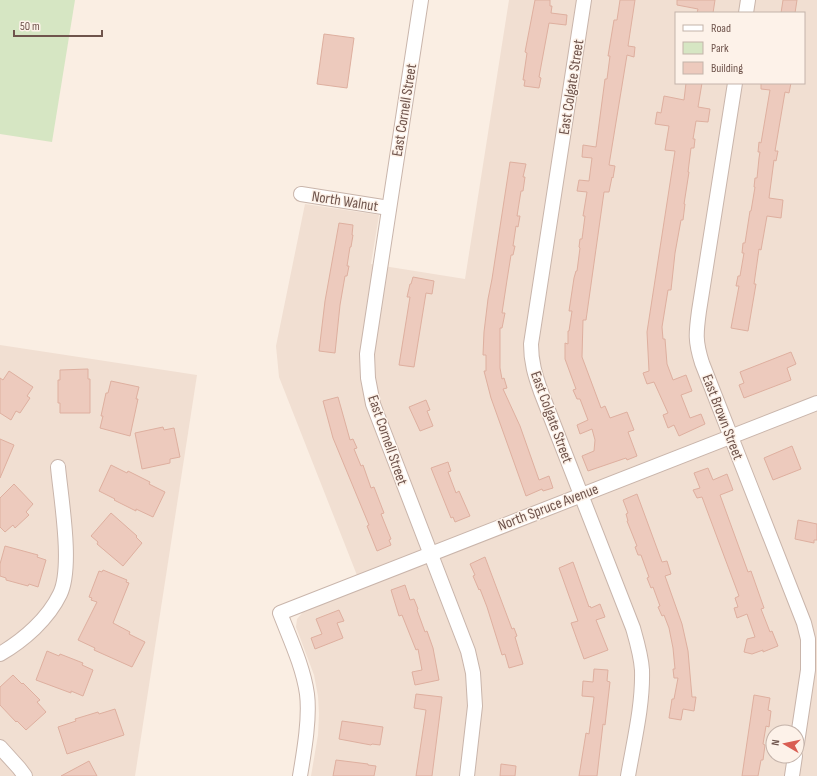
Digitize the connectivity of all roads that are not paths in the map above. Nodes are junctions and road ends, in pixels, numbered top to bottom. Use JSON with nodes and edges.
{"nodes":[{"id":1,"x":421,"y":0,"type":"edge"},
{"id":2,"x":584,"y":0,"type":"edge"},
{"id":3,"x":748,"y":0,"type":"edge"},
{"id":4,"x":746,"y":12,"type":"edge"},
{"id":5,"x":735,"y":84,"type":"edge"},
{"id":6,"x":302,"y":194,"type":"dead end"},
{"id":7,"x":389,"y":208,"type":"junction"},
{"id":8,"x":817,"y":403,"type":"edge"},
{"id":9,"x":731,"y":436,"type":"junction"},
{"id":10,"x":58,"y":467,"type":"dead end"},
{"id":11,"x":581,"y":494,"type":"junction"},
{"id":12,"x":430,"y":553,"type":"junction"},
{"id":13,"x":0,"y":654,"type":"edge"},
{"id":14,"x":800,"y":724,"type":"edge"},
{"id":15,"x":0,"y":747,"type":"edge"},
{"id":16,"x":794,"y":764,"type":"edge"},
{"id":17,"x":25,"y":776,"type":"edge"},
{"id":18,"x":300,"y":776,"type":"edge"},
{"id":19,"x":468,"y":776,"type":"edge"},
{"id":20,"x":628,"y":776,"type":"edge"},
{"id":21,"x":792,"y":776,"type":"edge"}],
"edges":[{"from":1,"to":7,"type":"street","name":"East Cornell Street"},
{"from":2,"to":11,"type":"street","name":"East Colgate Street"},
{"from":3,"to":4,"type":"street"},
{"from":5,"to":9,"type":"street","name":"East Brown Street"},
{"from":6,"to":7,"type":"street","name":"North Walnut"},
{"from":7,"to":12,"type":"street","name":"East Cornell Street"},
{"from":8,"to":9,"type":"street","name":"North Spruce Avenue"},
{"from":9,"to":11,"type":"street","name":"North Spruce Avenue"},
{"from":9,"to":14,"type":"street","name":"East Brown Street"},
{"from":10,"to":13,"type":"street"},
{"from":11,"to":12,"type":"street","name":"North Spruce Avenue"},
{"from":11,"to":20,"type":"street","name":"East Colgate Street"},
{"from":12,"to":18,"type":"street","name":"North Spruce Avenue"},
{"from":12,"to":19,"type":"street","name":"East Cornell Street"},
{"from":15,"to":17,"type":"street"},
{"from":16,"to":21,"type":"street"}]}
